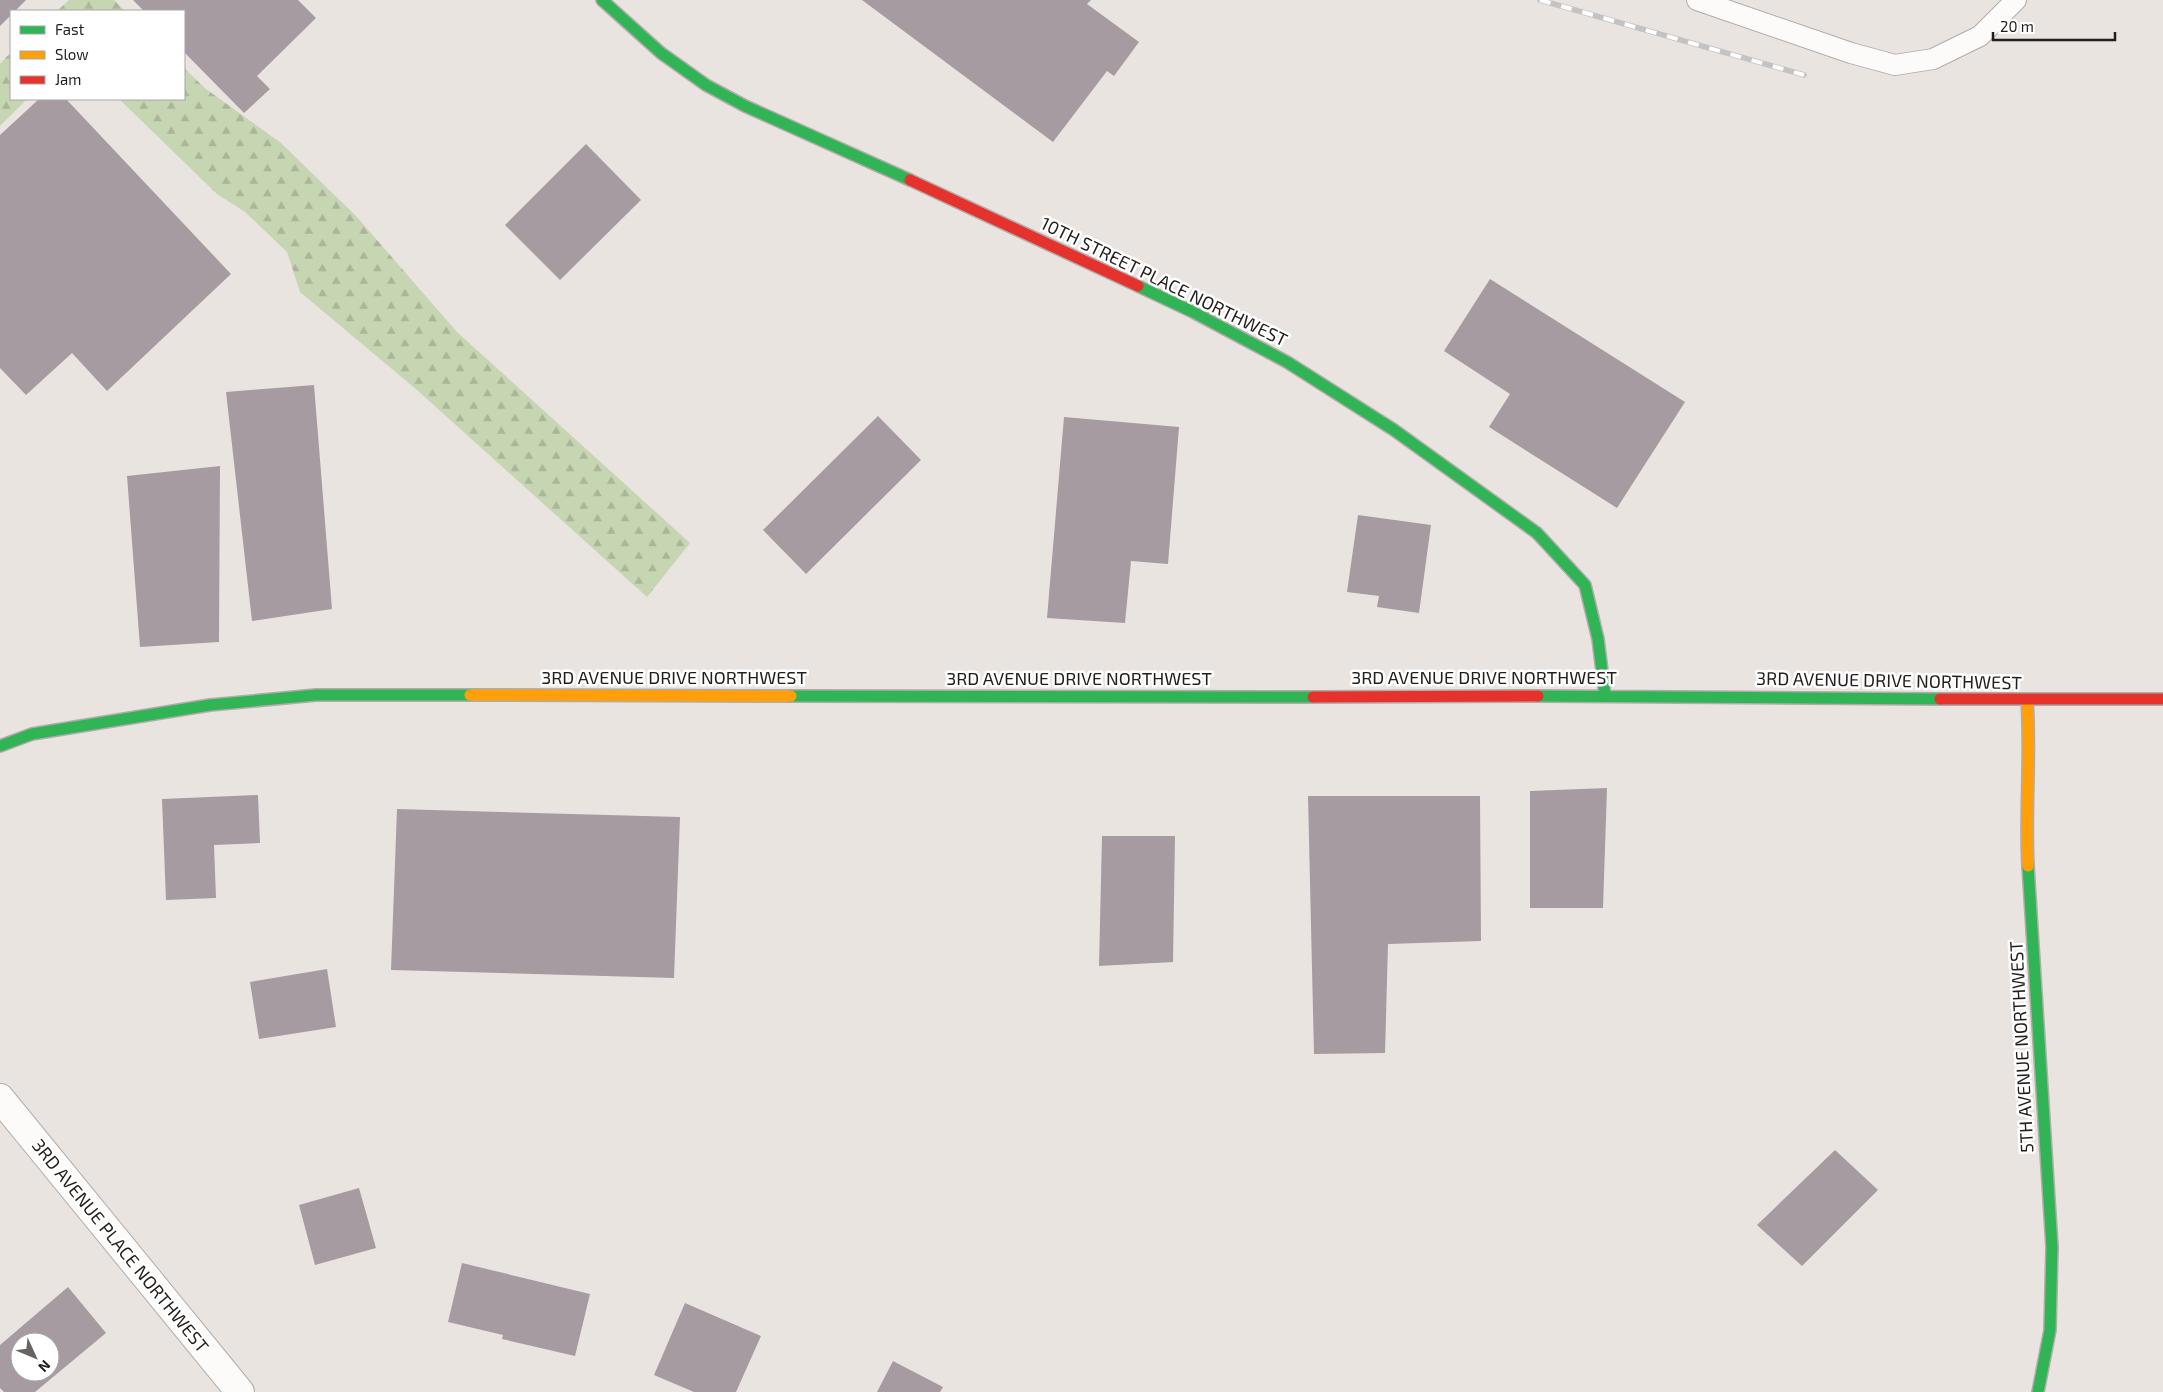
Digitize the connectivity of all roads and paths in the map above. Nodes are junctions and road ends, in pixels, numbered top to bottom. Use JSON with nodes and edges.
{"nodes":[{"id":1,"x":602,"y":0,"type":"edge"},
{"id":2,"x":1697,"y":0,"type":"edge"},
{"id":3,"x":2016,"y":0,"type":"edge"},
{"id":4,"x":1605,"y":695,"type":"junction"},
{"id":5,"x":2163,"y":699,"type":"edge"},
{"id":6,"x":2027,"y":700,"type":"junction"},
{"id":7,"x":0,"y":746,"type":"edge"},
{"id":8,"x":0,"y":1098,"type":"edge"},
{"id":9,"x":240,"y":1392,"type":"edge"},
{"id":10,"x":2038,"y":1392,"type":"edge"}],
"edges":[{"from":1,"to":4,"type":"main road","name":"10TH STREET PLACE NORTHWEST"},
{"from":2,"to":3,"type":"lane"},
{"from":4,"to":6,"type":"main road","name":"3RD AVENUE DRIVE NORTHWEST"},
{"from":4,"to":7,"type":"main road","name":"3RD AVENUE DRIVE NORTHWEST"},
{"from":5,"to":6,"type":"main road","name":"3RD AVENUE DRIVE NORTHWEST"},
{"from":6,"to":10,"type":"main road","name":"5TH AVENUE NORTHWEST"},
{"from":8,"to":9,"type":"street","name":"3RD AVENUE PLACE NORTHWEST"}]}
